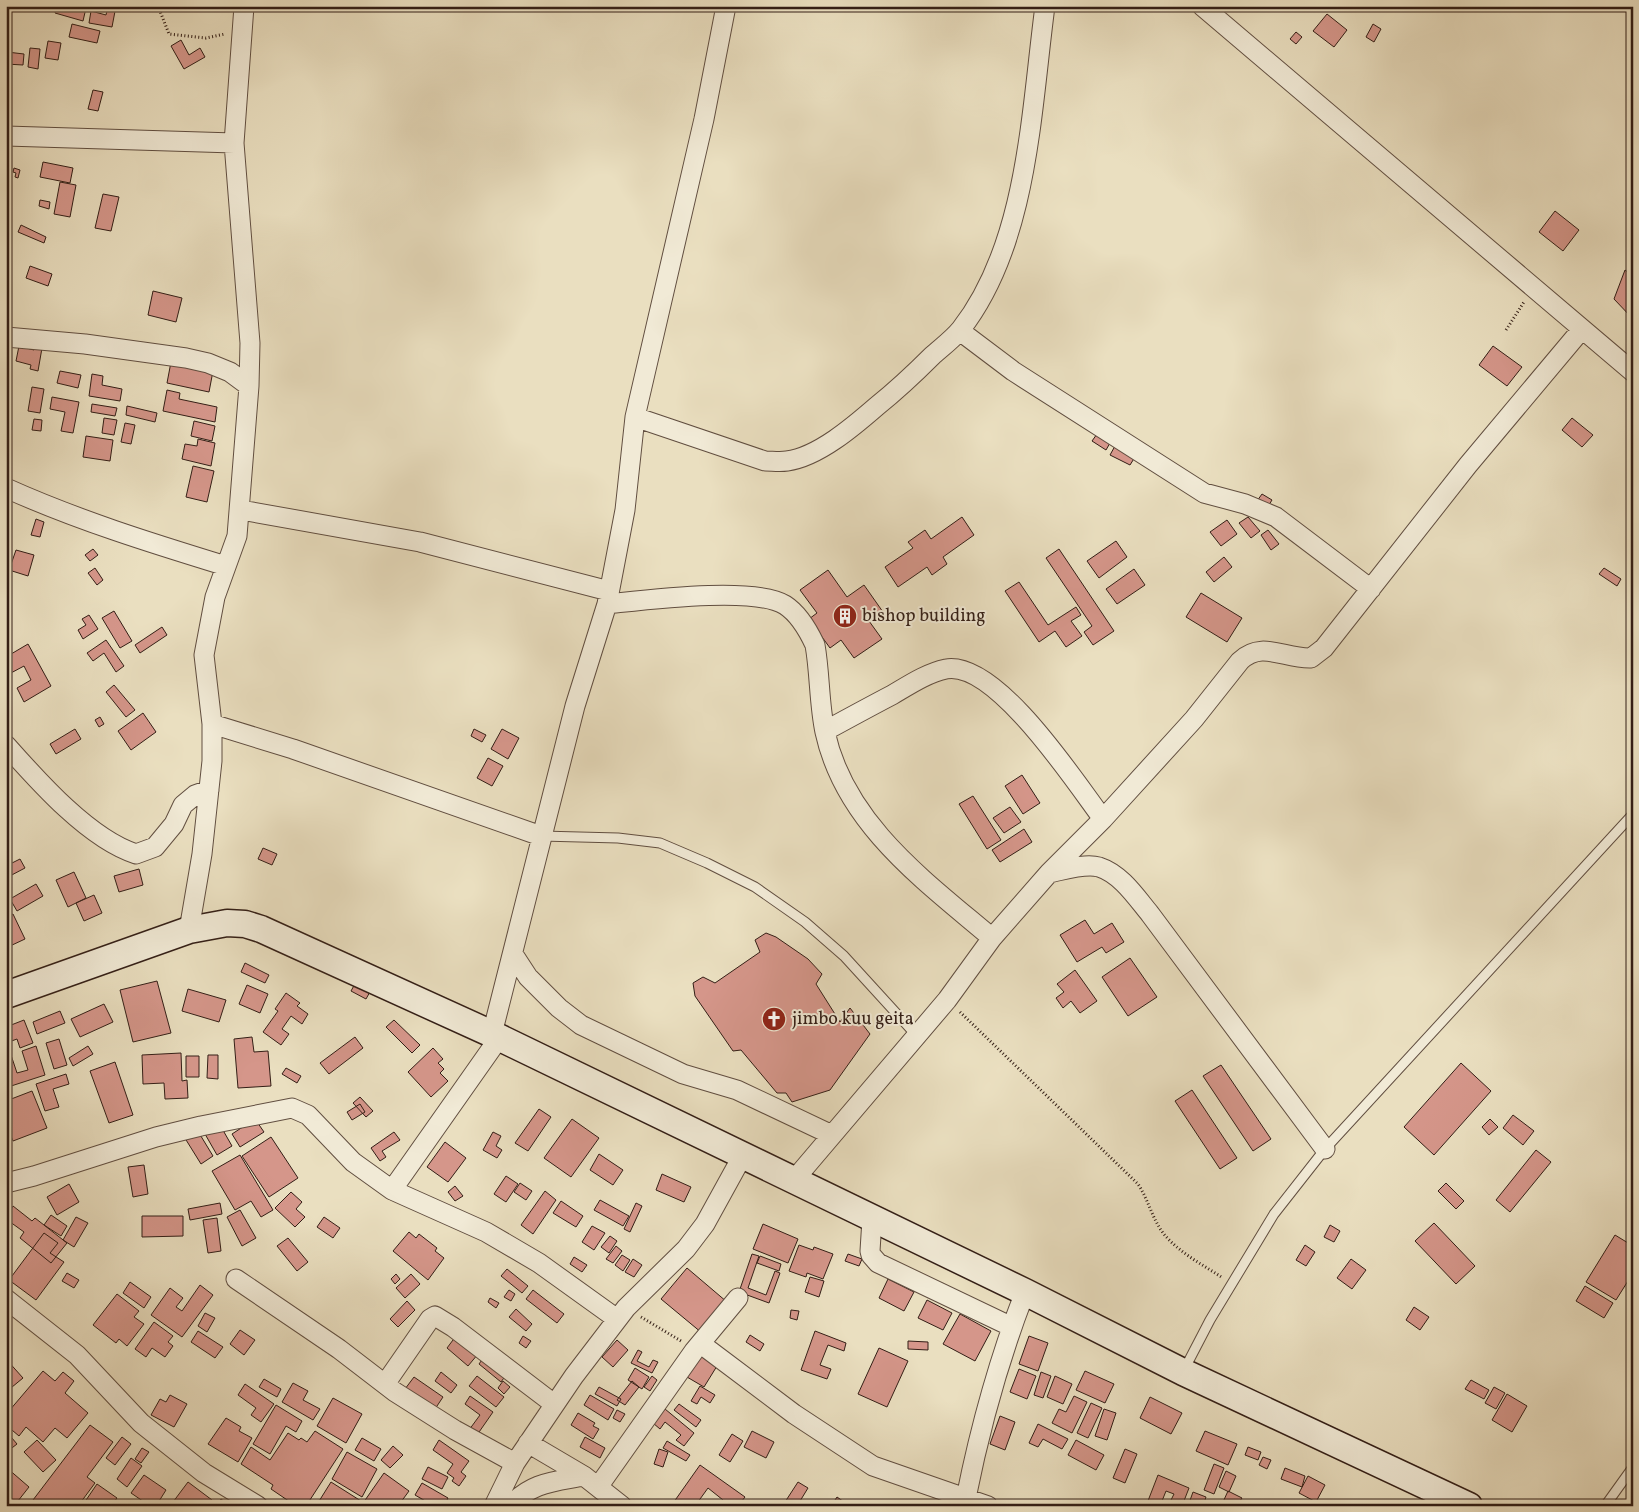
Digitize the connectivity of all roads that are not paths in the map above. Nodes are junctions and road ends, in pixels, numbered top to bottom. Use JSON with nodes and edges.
{"nodes":[{"id":1,"x":244,"y":6,"type":"edge"},
{"id":2,"x":726,"y":6,"type":"edge"},
{"id":3,"x":1044,"y":6,"type":"edge"},
{"id":4,"x":1202,"y":6,"type":"edge"},
{"id":5,"x":6,"y":136,"type":"edge"},
{"id":6,"x":234,"y":143,"type":"junction"},
{"id":7,"x":1582,"y":329,"type":"junction"},
{"id":8,"x":960,"y":331,"type":"junction"},
{"id":9,"x":6,"y":338,"type":"edge"},
{"id":10,"x":1633,"y":372,"type":"edge"},
{"id":11,"x":250,"y":386,"type":"junction"},
{"id":12,"x":635,"y":417,"type":"junction"},
{"id":13,"x":6,"y":488,"type":"edge"},
{"id":14,"x":241,"y":510,"type":"junction"},
{"id":15,"x":226,"y":566,"type":"junction"},
{"id":16,"x":1372,"y":589,"type":"junction"},
{"id":17,"x":608,"y":597,"type":"junction"},
{"id":18,"x":212,"y":724,"type":"junction"},
{"id":19,"x":825,"y":731,"type":"junction"},
{"id":20,"x":6,"y":745,"type":"edge"},
{"id":21,"x":209,"y":790,"type":"junction"},
{"id":22,"x":1633,"y":814,"type":"edge"},
{"id":23,"x":1104,"y":819,"type":"junction"},
{"id":24,"x":541,"y":836,"type":"junction"},
{"id":25,"x":1049,"y":873,"type":"junction"},
{"id":26,"x":189,"y":930,"type":"junction"},
{"id":27,"x":992,"y":938,"type":"junction"},
{"id":28,"x":513,"y":954,"type":"junction"},
{"id":29,"x":6,"y":995,"type":"edge"},
{"id":30,"x":495,"y":1036,"type":"junction"},
{"id":31,"x":917,"y":1036,"type":"junction"},
{"id":32,"x":832,"y":1135,"type":"junction"},
{"id":33,"x":1325,"y":1149,"type":"junction"},
{"id":34,"x":743,"y":1155,"type":"junction"},
{"id":35,"x":794,"y":1180,"type":"junction"},
{"id":36,"x":6,"y":1183,"type":"edge"},
{"id":37,"x":392,"y":1190,"type":"junction"},
{"id":38,"x":872,"y":1219,"type":"junction"},
{"id":39,"x":236,"y":1279,"type":"dead end"},
{"id":40,"x":1025,"y":1292,"type":"junction"},
{"id":41,"x":738,"y":1298,"type":"dead end"},
{"id":42,"x":6,"y":1299,"type":"edge"},
{"id":43,"x":621,"y":1314,"type":"junction"},
{"id":44,"x":1012,"y":1326,"type":"junction"},
{"id":45,"x":698,"y":1346,"type":"junction"},
{"id":46,"x":1183,"y":1372,"type":"junction"},
{"id":47,"x":385,"y":1384,"type":"junction"},
{"id":48,"x":554,"y":1404,"type":"junction"},
{"id":49,"x":528,"y":1443,"type":"junction"},
{"id":50,"x":514,"y":1463,"type":"junction"},
{"id":51,"x":1633,"y":1467,"type":"edge"},
{"id":52,"x":591,"y":1482,"type":"junction"},
{"id":53,"x":964,"y":1502,"type":"edge"},
{"id":54,"x":258,"y":1506,"type":"edge"},
{"id":55,"x":494,"y":1506,"type":"edge"},
{"id":56,"x":510,"y":1506,"type":"edge"},
{"id":57,"x":622,"y":1506,"type":"edge"},
{"id":58,"x":988,"y":1506,"type":"edge"},
{"id":59,"x":1469,"y":1506,"type":"edge"},
{"id":60,"x":1605,"y":1506,"type":"edge"}],
"edges":[{"from":1,"to":6,"type":"street"},
{"from":2,"to":12,"type":"street"},
{"from":3,"to":8,"type":"street"},
{"from":4,"to":7,"type":"street"},
{"from":5,"to":6,"type":"street"},
{"from":6,"to":11,"type":"street"},
{"from":7,"to":10,"type":"street"},
{"from":7,"to":16,"type":"street"},
{"from":8,"to":12,"type":"street"},
{"from":8,"to":16,"type":"street"},
{"from":9,"to":11,"type":"street"},
{"from":11,"to":14,"type":"street"},
{"from":12,"to":17,"type":"street"},
{"from":13,"to":15,"type":"street"},
{"from":14,"to":15,"type":"street"},
{"from":14,"to":17,"type":"street"},
{"from":15,"to":18,"type":"street"},
{"from":16,"to":23,"type":"street"},
{"from":17,"to":19,"type":"street"},
{"from":17,"to":24,"type":"street"},
{"from":18,"to":21,"type":"street"},
{"from":18,"to":24,"type":"street"},
{"from":19,"to":23,"type":"street"},
{"from":19,"to":27,"type":"street"},
{"from":20,"to":21,"type":"street"},
{"from":21,"to":26,"type":"street"},
{"from":22,"to":33,"type":"lane"},
{"from":23,"to":25,"type":"street"},
{"from":24,"to":28,"type":"street"},
{"from":24,"to":31,"type":"lane"},
{"from":25,"to":27,"type":"street"},
{"from":25,"to":33,"type":"street"},
{"from":26,"to":29,"type":"street"},
{"from":26,"to":30,"type":"street"},
{"from":27,"to":31,"type":"street"},
{"from":28,"to":30,"type":"street"},
{"from":28,"to":32,"type":"street"},
{"from":30,"to":34,"type":"street"},
{"from":30,"to":37,"type":"street"},
{"from":31,"to":32,"type":"street"},
{"from":32,"to":35,"type":"street"},
{"from":33,"to":46,"type":"lane"},
{"from":34,"to":35,"type":"street"},
{"from":34,"to":43,"type":"street"},
{"from":35,"to":38,"type":"street"},
{"from":36,"to":37,"type":"street"},
{"from":37,"to":43,"type":"street"},
{"from":38,"to":40,"type":"street"},
{"from":38,"to":44,"type":"street"},
{"from":39,"to":47,"type":"street"},
{"from":40,"to":44,"type":"street"},
{"from":40,"to":46,"type":"street"},
{"from":41,"to":45,"type":"street"},
{"from":42,"to":54,"type":"street"},
{"from":43,"to":48,"type":"street"},
{"from":44,"to":53,"type":"street"},
{"from":45,"to":52,"type":"street"},
{"from":45,"to":53,"type":"street"},
{"from":46,"to":59,"type":"street"},
{"from":47,"to":48,"type":"street"},
{"from":47,"to":50,"type":"street"},
{"from":48,"to":49,"type":"street"},
{"from":49,"to":50,"type":"street"},
{"from":49,"to":52,"type":"street"},
{"from":50,"to":55,"type":"street"},
{"from":51,"to":60,"type":"lane"},
{"from":52,"to":56,"type":"street"},
{"from":52,"to":57,"type":"street"},
{"from":53,"to":58,"type":"street"}]}
